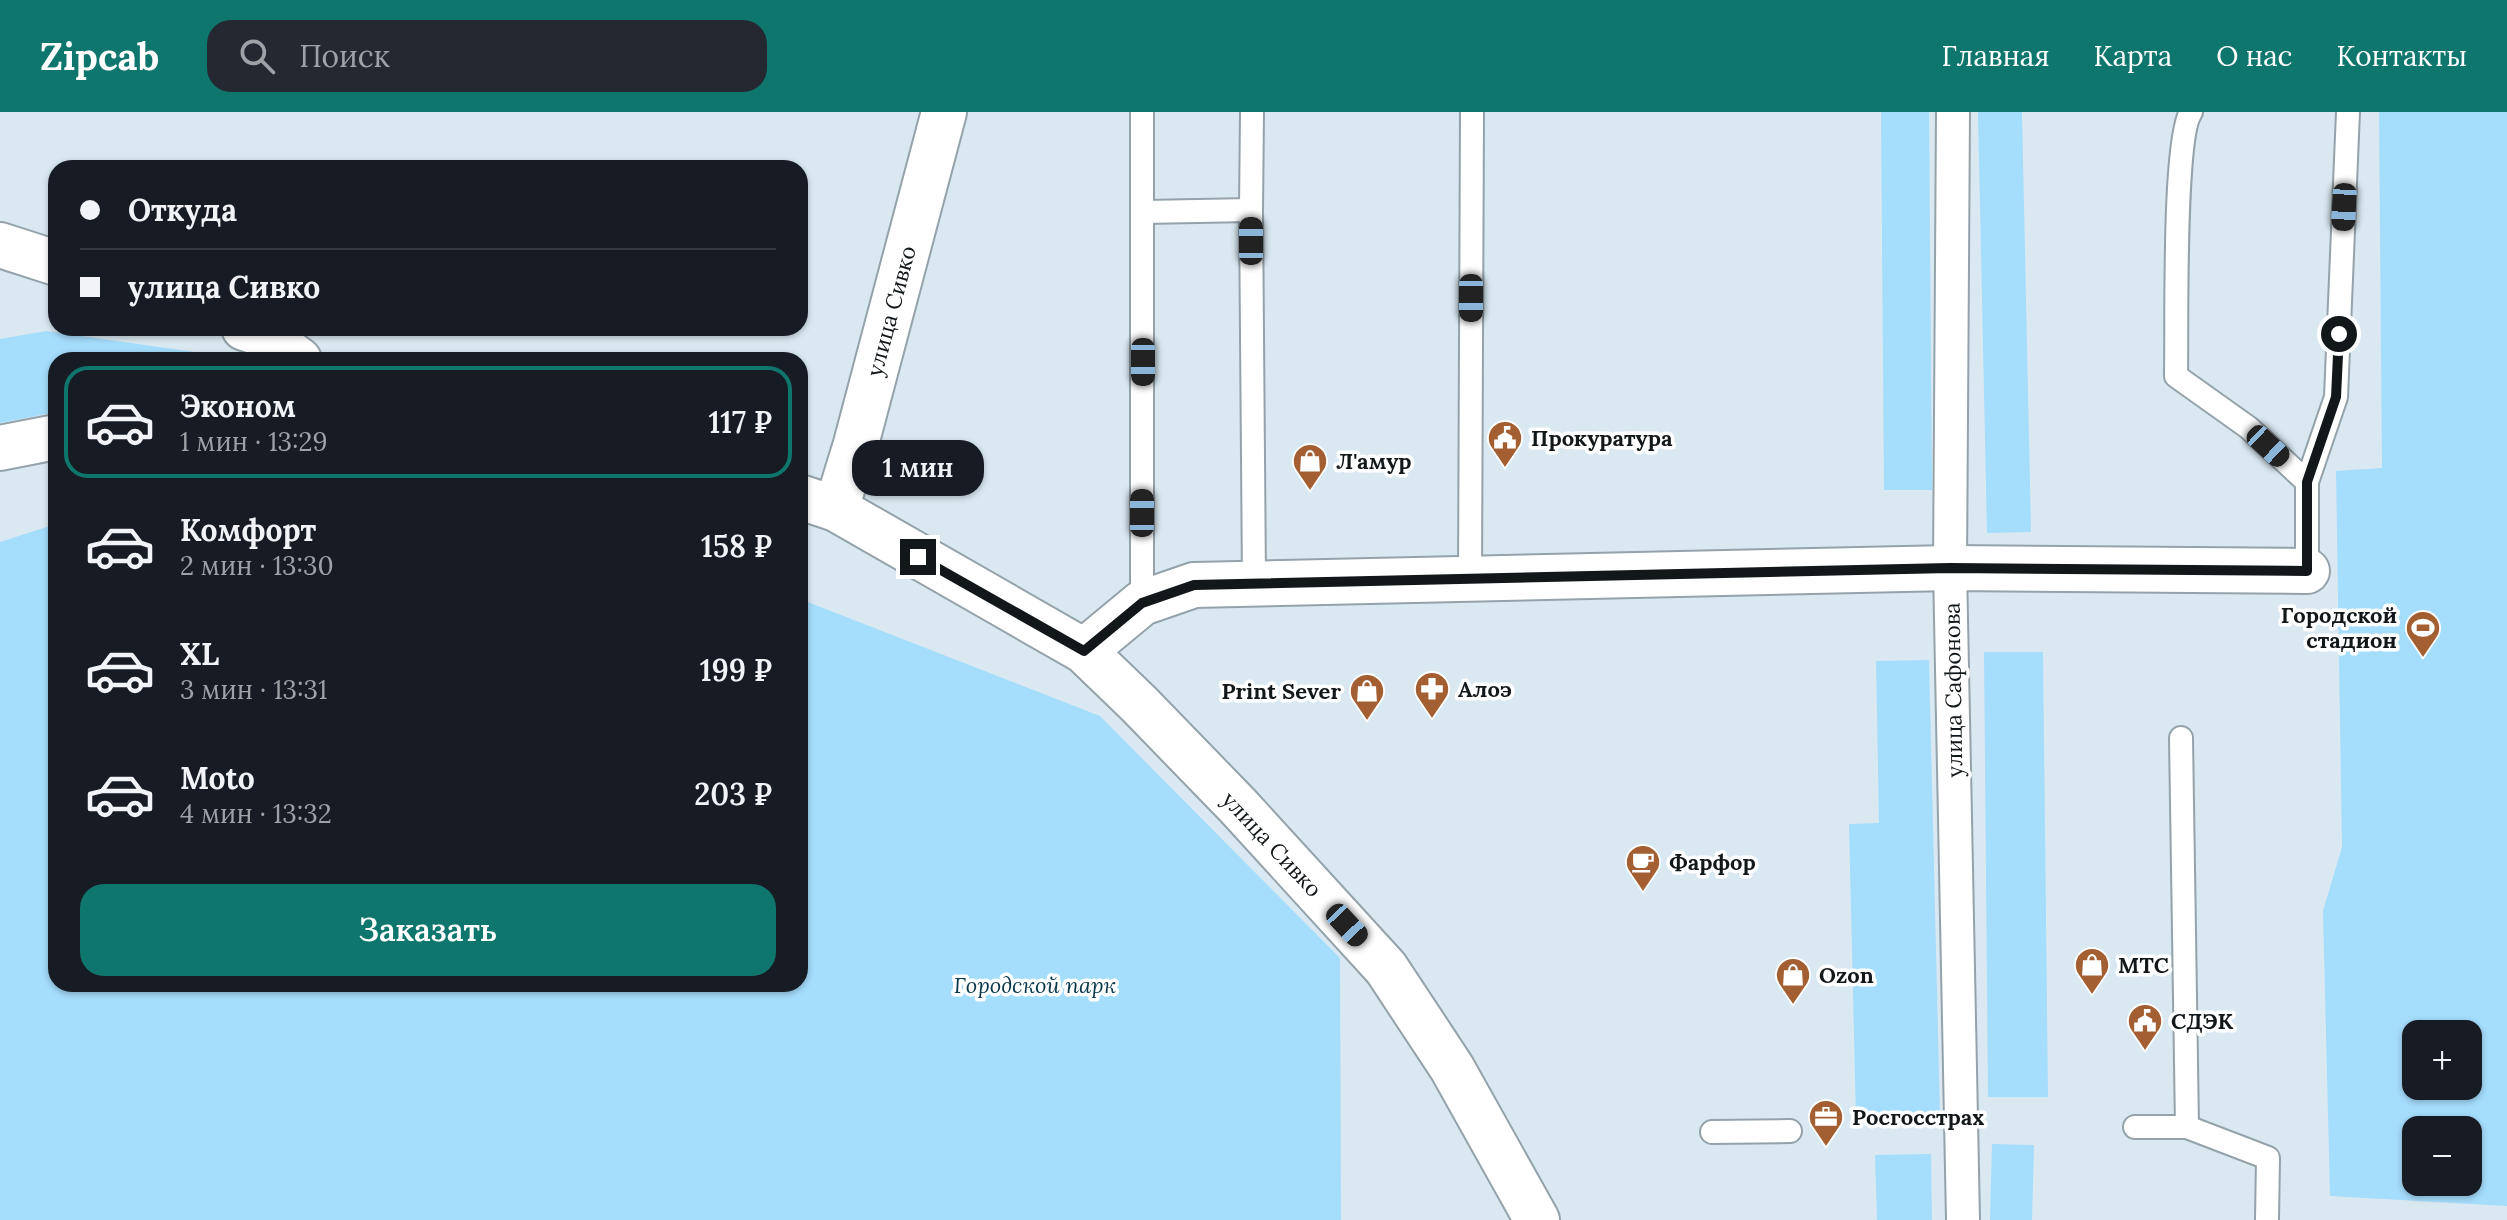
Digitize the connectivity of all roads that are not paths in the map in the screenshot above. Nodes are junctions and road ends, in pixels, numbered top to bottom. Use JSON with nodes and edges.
{"nodes":[{"id":1,"x":944,"y":112,"type":"edge"},
{"id":2,"x":1142,"y":112,"type":"edge"},
{"id":3,"x":1252,"y":112,"type":"edge"},
{"id":4,"x":1472,"y":112,"type":"edge"},
{"id":5,"x":1953,"y":112,"type":"edge"},
{"id":6,"x":2191,"y":112,"type":"edge"},
{"id":7,"x":2348,"y":112,"type":"edge"},
{"id":8,"x":1251,"y":210,"type":"junction"},
{"id":9,"x":1144,"y":212,"type":"junction"},
{"id":10,"x":0,"y":245,"type":"edge"},
{"id":11,"x":48,"y":260,"type":"edge"},
{"id":12,"x":266,"y":336,"type":"edge"},
{"id":13,"x":288,"y":352,"type":"edge"},
{"id":14,"x":48,"y":439,"type":"edge"},
{"id":15,"x":0,"y":448,"type":"edge"},
{"id":16,"x":2307,"y":482,"type":"junction"},
{"id":17,"x":818,"y":503,"type":"edge"},
{"id":18,"x":1950,"y":568,"type":"junction"},
{"id":19,"x":2307,"y":571,"type":"joint"},
{"id":20,"x":1470,"y":578,"type":"junction"},
{"id":21,"x":1254,"y":582,"type":"junction"},
{"id":22,"x":1142,"y":603,"type":"junction"},
{"id":23,"x":1084,"y":651,"type":"junction"},
{"id":24,"x":2181,"y":738,"type":"dead end"},
{"id":25,"x":2135,"y":1127,"type":"dead end"},
{"id":26,"x":2187,"y":1127,"type":"junction"},
{"id":27,"x":1790,"y":1131,"type":"dead end"},
{"id":28,"x":1712,"y":1132,"type":"dead end"},
{"id":29,"x":1537,"y":1220,"type":"edge"},
{"id":30,"x":1963,"y":1220,"type":"edge"},
{"id":31,"x":2267,"y":1220,"type":"edge"}],
"edges":[{"from":1,"to":17,"type":"street","name":"улица Сивко"},
{"from":2,"to":9,"type":"lane"},
{"from":3,"to":8,"type":"lane"},
{"from":4,"to":20,"type":"lane"},
{"from":5,"to":18,"type":"street","name":"улица Сафонова"},
{"from":6,"to":16,"type":"lane"},
{"from":7,"to":16,"type":"lane"},
{"from":8,"to":9,"type":"lane"},
{"from":8,"to":21,"type":"lane"},
{"from":9,"to":22,"type":"lane"},
{"from":10,"to":11,"type":"street"},
{"from":12,"to":13,"type":"street"},
{"from":14,"to":15,"type":"street"},
{"from":16,"to":19,"type":"lane"},
{"from":17,"to":23,"type":"street","name":"улица Сивко"},
{"from":18,"to":19,"type":"street"},
{"from":18,"to":20,"type":"street"},
{"from":18,"to":30,"type":"street","name":"улица Сафонова"},
{"from":20,"to":21,"type":"street"},
{"from":21,"to":22,"type":"street"},
{"from":22,"to":23,"type":"street"},
{"from":23,"to":29,"type":"street","name":"улица Сивко"},
{"from":24,"to":26,"type":"lane"},
{"from":25,"to":26,"type":"lane"},
{"from":26,"to":31,"type":"lane"},
{"from":27,"to":28,"type":"lane"}]}
